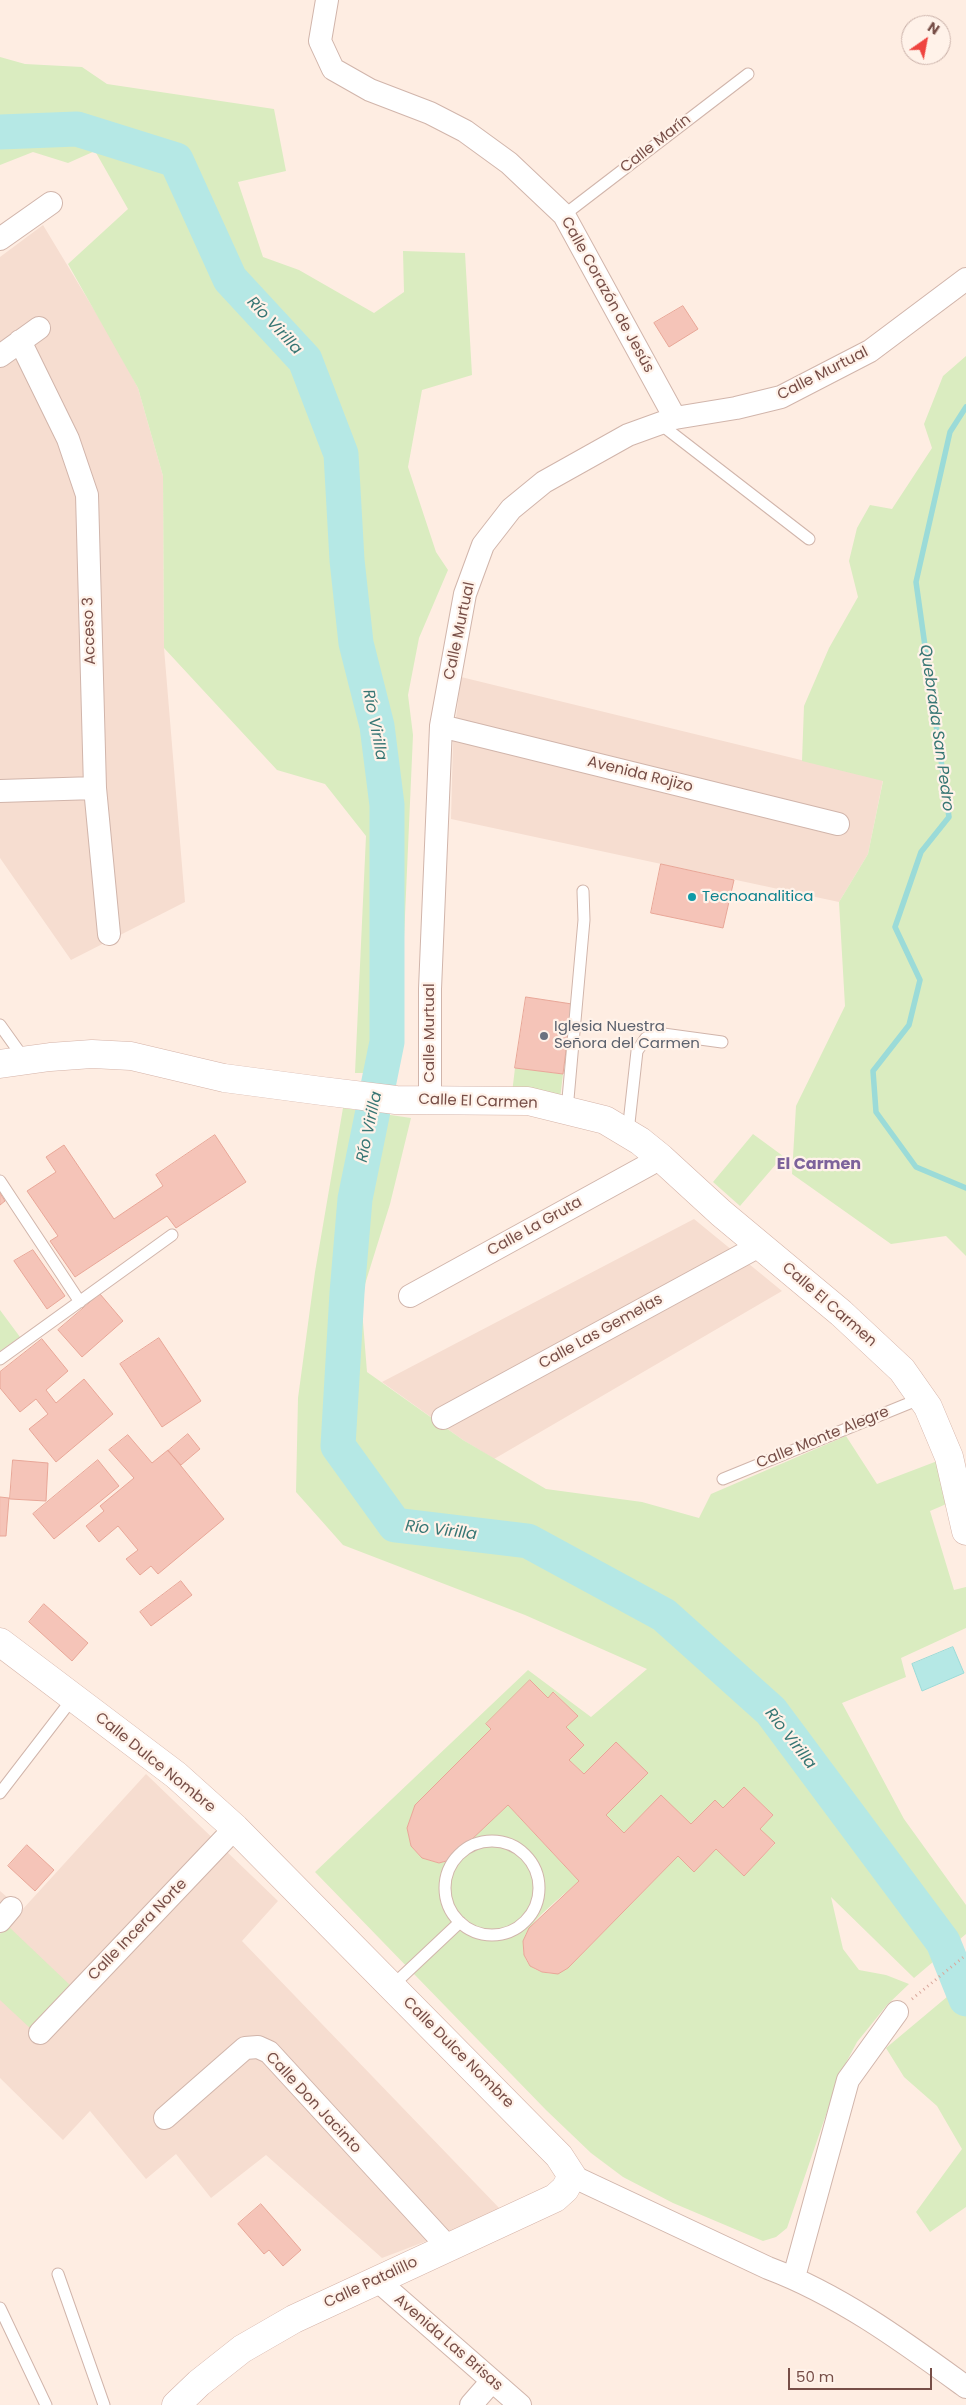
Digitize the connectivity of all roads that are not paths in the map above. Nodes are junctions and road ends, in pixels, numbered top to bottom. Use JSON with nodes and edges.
{"nodes":[{"id":1,"x":327,"y":0,"type":"edge"},
{"id":2,"x":748,"y":74,"type":"dead end"},
{"id":3,"x":51,"y":203,"type":"dead end"},
{"id":4,"x":564,"y":215,"type":"junction"},
{"id":5,"x":0,"y":239,"type":"edge"},
{"id":6,"x":966,"y":279,"type":"edge"},
{"id":7,"x":39,"y":328,"type":"dead end"},
{"id":8,"x":20,"y":342,"type":"junction"},
{"id":9,"x":0,"y":356,"type":"edge"},
{"id":10,"x":667,"y":421,"type":"junction"},
{"id":11,"x":808,"y":539,"type":"dead end"},
{"id":12,"x":441,"y":726,"type":"junction"},
{"id":13,"x":95,"y":788,"type":"junction"},
{"id":14,"x":0,"y":791,"type":"edge"},
{"id":15,"x":838,"y":824,"type":"dead end"},
{"id":16,"x":583,"y":892,"type":"dead end"},
{"id":17,"x":109,"y":934,"type":"dead end"},
{"id":18,"x":0,"y":1025,"type":"edge"},
{"id":19,"x":722,"y":1042,"type":"dead end"},
{"id":20,"x":12,"y":1062,"type":"edge"},
{"id":21,"x":430,"y":1100,"type":"junction"},
{"id":22,"x":567,"y":1110,"type":"junction"},
{"id":23,"x":628,"y":1134,"type":"junction"},
{"id":24,"x":661,"y":1158,"type":"junction"},
{"id":25,"x":0,"y":1181,"type":"edge"},
{"id":26,"x":172,"y":1234,"type":"dead end"},
{"id":27,"x":759,"y":1246,"type":"junction"},
{"id":28,"x":410,"y":1296,"type":"dead end"},
{"id":29,"x":80,"y":1302,"type":"junction"},
{"id":30,"x":0,"y":1359,"type":"edge"},
{"id":31,"x":922,"y":1398,"type":"junction"},
{"id":32,"x":444,"y":1418,"type":"dead end"},
{"id":33,"x":724,"y":1479,"type":"dead end"},
{"id":34,"x":966,"y":1531,"type":"edge"},
{"id":35,"x":0,"y":1642,"type":"edge"},
{"id":36,"x":73,"y":1698,"type":"junction"},
{"id":37,"x":0,"y":1793,"type":"edge"},
{"id":38,"x":235,"y":1828,"type":"junction"},
{"id":39,"x":460,"y":1922,"type":"junction"},
{"id":40,"x":392,"y":1986,"type":"junction"},
{"id":41,"x":897,"y":2012,"type":"road end"},
{"id":42,"x":40,"y":2032,"type":"dead end"},
{"id":43,"x":165,"y":2118,"type":"dead end"},
{"id":44,"x":572,"y":2176,"type":"junction"},
{"id":45,"x":448,"y":2247,"type":"junction"},
{"id":46,"x":58,"y":2274,"type":"dead end"},
{"id":47,"x":794,"y":2277,"type":"junction"},
{"id":48,"x":377,"y":2280,"type":"junction"},
{"id":49,"x":0,"y":2308,"type":"edge"},
{"id":50,"x":492,"y":2381,"type":"junction"},
{"id":51,"x":966,"y":2387,"type":"edge"},
{"id":52,"x":46,"y":2405,"type":"edge"},
{"id":53,"x":104,"y":2405,"type":"edge"},
{"id":54,"x":176,"y":2405,"type":"edge"},
{"id":55,"x":470,"y":2405,"type":"edge"},
{"id":56,"x":520,"y":2405,"type":"edge"}],
"edges":[{"from":1,"to":4,"type":"street","name":"Calle Corazón de Jesús"},
{"from":2,"to":4,"type":"lane","name":"Calle Marín"},
{"from":3,"to":5,"type":"street"},
{"from":4,"to":10,"type":"street","name":"Calle Corazón de Jesús"},
{"from":6,"to":10,"type":"street","name":"Calle Murtual"},
{"from":7,"to":8,"type":"street"},
{"from":8,"to":9,"type":"street"},
{"from":8,"to":13,"type":"street","name":"Acceso 3"},
{"from":10,"to":11,"type":"lane"},
{"from":10,"to":12,"type":"street","name":"Calle Murtual"},
{"from":12,"to":15,"type":"street","name":"Avenida Rojizo"},
{"from":12,"to":21,"type":"street","name":"Calle Murtual"},
{"from":13,"to":14,"type":"street"},
{"from":13,"to":17,"type":"street","name":"Acceso 3"},
{"from":16,"to":22,"type":"lane"},
{"from":18,"to":20,"type":"lane"},
{"from":19,"to":23,"type":"lane"},
{"from":20,"to":21,"type":"street","name":"Calle El Carmen"},
{"from":21,"to":22,"type":"street","name":"Calle El Carmen"},
{"from":22,"to":23,"type":"street","name":"Calle El Carmen"},
{"from":23,"to":24,"type":"street","name":"Calle El Carmen"},
{"from":24,"to":27,"type":"street","name":"Calle El Carmen"},
{"from":24,"to":28,"type":"street","name":"Calle La Gruta"},
{"from":25,"to":29,"type":"lane"},
{"from":26,"to":29,"type":"lane"},
{"from":27,"to":31,"type":"street","name":"Calle El Carmen"},
{"from":27,"to":32,"type":"street","name":"Calle Las Gemelas"},
{"from":29,"to":30,"type":"lane"},
{"from":31,"to":33,"type":"lane","name":"Calle Monte Alegre"},
{"from":31,"to":34,"type":"street","name":"Calle El Carmen"},
{"from":35,"to":36,"type":"street","name":"Calle Dulce Nombre"},
{"from":36,"to":37,"type":"lane"},
{"from":36,"to":38,"type":"street","name":"Calle Dulce Nombre"},
{"from":38,"to":40,"type":"street","name":"Calle Dulce Nombre"},
{"from":38,"to":42,"type":"street","name":"Calle Incera Norte"},
{"from":39,"to":39,"type":"lane"},
{"from":39,"to":40,"type":"lane"},
{"from":40,"to":44,"type":"street","name":"Calle Dulce Nombre"},
{"from":41,"to":47,"type":"street"},
{"from":43,"to":45,"type":"street","name":"Calle Don Jacinto"},
{"from":44,"to":45,"type":"street","name":"Calle Patalillo"},
{"from":44,"to":47,"type":"street"},
{"from":45,"to":48,"type":"street","name":"Calle Patalillo"},
{"from":46,"to":53,"type":"lane"},
{"from":47,"to":51,"type":"street"},
{"from":48,"to":50,"type":"street","name":"Avenida Las Brisas"},
{"from":48,"to":54,"type":"street","name":"Calle Patalillo"},
{"from":49,"to":52,"type":"lane"},
{"from":50,"to":55,"type":"street"},
{"from":50,"to":56,"type":"street","name":"Avenida Las Brisas"}]}
